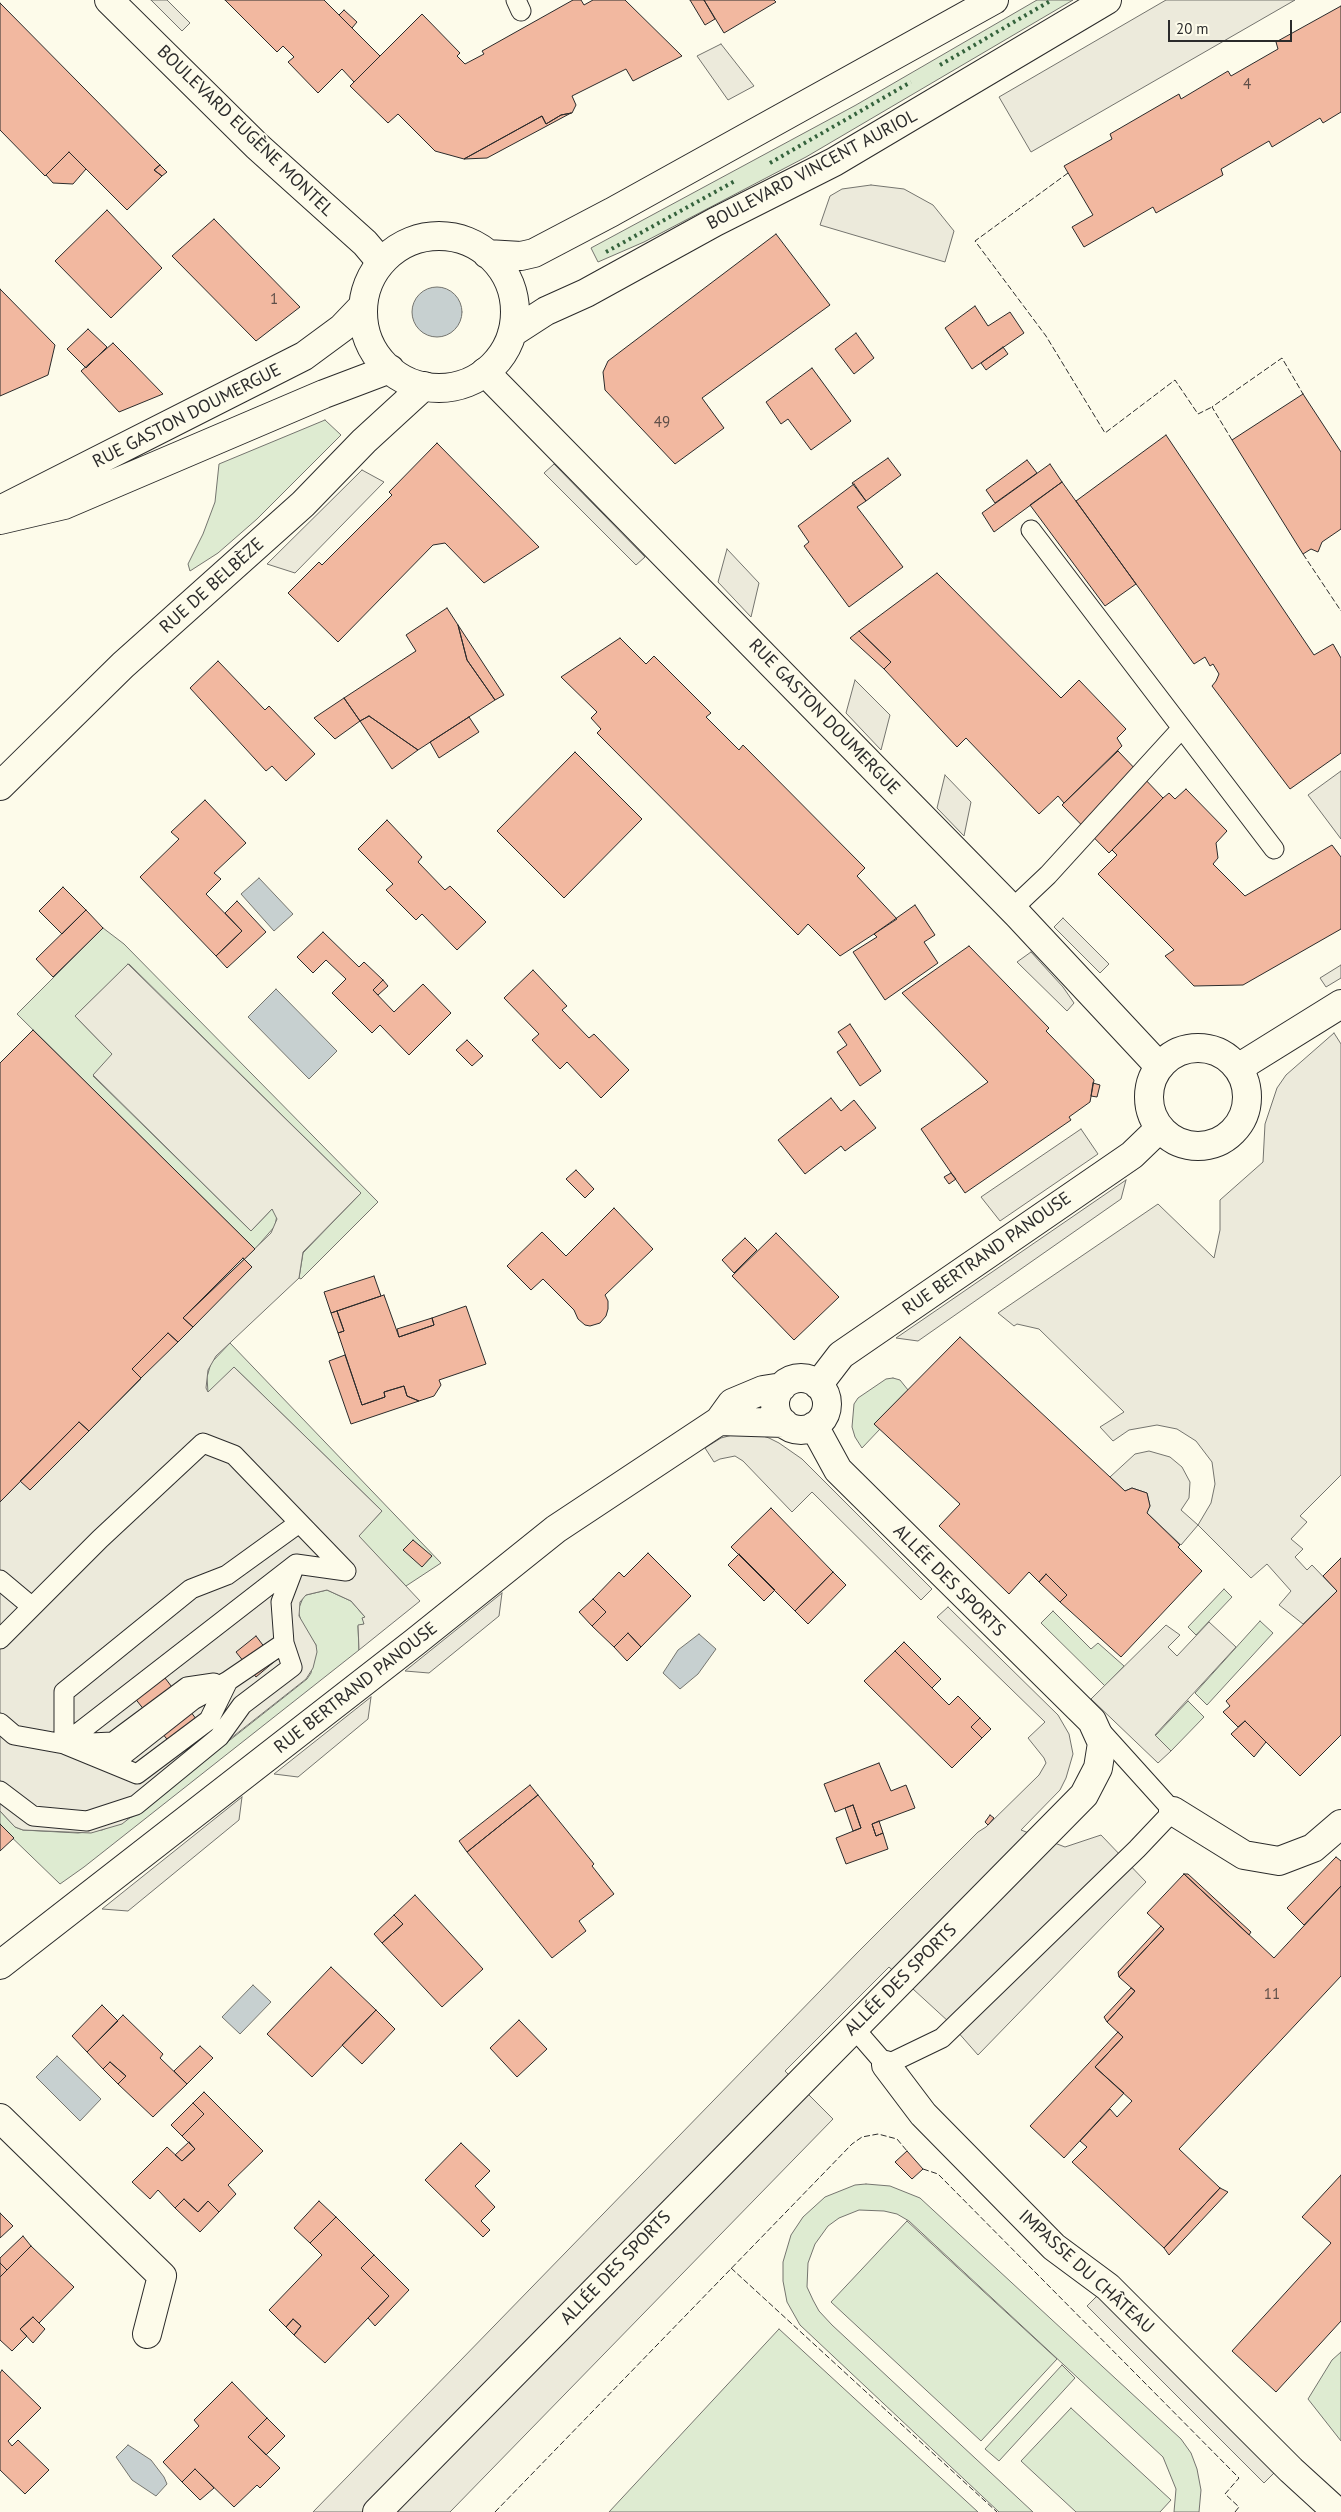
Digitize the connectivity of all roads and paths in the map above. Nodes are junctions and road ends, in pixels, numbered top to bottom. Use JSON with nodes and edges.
{"nodes":[{"id":1,"x":109,"y":0,"type":"edge"},
{"id":2,"x":994,"y":0,"type":"edge"},
{"id":3,"x":1108,"y":0,"type":"edge"},
{"id":4,"x":487,"y":254,"type":"junction"},
{"id":5,"x":381,"y":262,"type":"junction"},
{"id":6,"x":363,"y":306,"type":"junction"},
{"id":7,"x":512,"y":334,"type":"junction"},
{"id":8,"x":390,"y":369,"type":"junction"},
{"id":9,"x":485,"y":372,"type":"junction"},
{"id":10,"x":424,"y":386,"type":"junction"},
{"id":11,"x":0,"y":510,"type":"edge"},
{"id":12,"x":0,"y":520,"type":"edge"},
{"id":13,"x":1030,"y":530,"type":"dead end"},
{"id":14,"x":1182,"y":728,"type":"junction"},
{"id":15,"x":0,"y":786,"type":"edge"},
{"id":16,"x":1274,"y":849,"type":"dead end"},
{"id":17,"x":1012,"y":909,"type":"junction"},
{"id":18,"x":1341,"y":1004,"type":"edge"},
{"id":19,"x":1159,"y":1066,"type":"junction"},
{"id":20,"x":1238,"y":1068,"type":"junction"},
{"id":21,"x":1160,"y":1128,"type":"junction"},
{"id":22,"x":818,"y":1385,"type":"junction"},
{"id":23,"x":782,"y":1387,"type":"junction"},
{"id":24,"x":719,"y":1422,"type":"junction"},
{"id":25,"x":784,"y":1423,"type":"junction"},
{"id":26,"x":814,"y":1426,"type":"junction"},
{"id":27,"x":299,"y":1523,"type":"junction"},
{"id":28,"x":296,"y":1564,"type":"junction"},
{"id":29,"x":0,"y":1580,"type":"edge"},
{"id":30,"x":31,"y":1606,"type":"junction"},
{"id":31,"x":0,"y":1639,"type":"edge"},
{"id":32,"x":284,"y":1643,"type":"junction"},
{"id":33,"x":228,"y":1681,"type":"junction"},
{"id":34,"x":1092,"y":1721,"type":"junction"},
{"id":35,"x":0,"y":1723,"type":"edge"},
{"id":36,"x":64,"y":1744,"type":"junction"},
{"id":37,"x":0,"y":1791,"type":"edge"},
{"id":38,"x":1173,"y":1811,"type":"junction"},
{"id":39,"x":1341,"y":1824,"type":"edge"},
{"id":40,"x":0,"y":1965,"type":"edge"},
{"id":41,"x":853,"y":2027,"type":"junction"},
{"id":42,"x":886,"y":2065,"type":"junction"},
{"id":43,"x":0,"y":2118,"type":"edge"},
{"id":44,"x":147,"y":2334,"type":"dead end"},
{"id":45,"x":377,"y":2512,"type":"edge"},
{"id":46,"x":1337,"y":2512,"type":"edge"}],
"edges":[{"from":1,"to":5,"type":"street","name":"BOULEVARD EUGÈNE MONTEL"},
{"from":2,"to":4,"type":"street"},
{"from":3,"to":7,"type":"street","name":"BOULEVARD VINCENT AURIOL"},
{"from":4,"to":5,"type":"street"},
{"from":4,"to":7,"type":"street"},
{"from":5,"to":6,"type":"street"},
{"from":6,"to":8,"type":"street"},
{"from":6,"to":11,"type":"street","name":"RUE GASTON DOUMERGUE"},
{"from":7,"to":9,"type":"street"},
{"from":8,"to":10,"type":"street"},
{"from":8,"to":12,"type":"street","name":"RUE GASTON DOUMERGUE"},
{"from":9,"to":10,"type":"street"},
{"from":9,"to":17,"type":"street","name":"RUE GASTON DOUMERGUE"},
{"from":10,"to":15,"type":"street","name":"RUE DE BELBÈZE"},
{"from":13,"to":14,"type":"lane"},
{"from":14,"to":16,"type":"lane"},
{"from":14,"to":17,"type":"lane"},
{"from":17,"to":19,"type":"street","name":"RUE GASTON DOUMERGUE"},
{"from":18,"to":20,"type":"street"},
{"from":19,"to":20,"type":"street"},
{"from":19,"to":21,"type":"street"},
{"from":20,"to":21,"type":"street"},
{"from":21,"to":22,"type":"street","name":"RUE BERTRAND PANOUSE"},
{"from":22,"to":23,"type":"street"},
{"from":22,"to":26,"type":"street"},
{"from":23,"to":24,"type":"street","name":"RUE BERTRAND PANOUSE"},
{"from":23,"to":25,"type":"street"},
{"from":24,"to":25,"type":"street"},
{"from":24,"to":40,"type":"street","name":"RUE BERTRAND PANOUSE"},
{"from":25,"to":26,"type":"street"},
{"from":26,"to":34,"type":"street","name":"ALLÉE DES SPORTS"},
{"from":27,"to":28,"type":"lane"},
{"from":27,"to":30,"type":"lane"},
{"from":27,"to":36,"type":"lane"},
{"from":28,"to":32,"type":"lane"},
{"from":28,"to":36,"type":"lane"},
{"from":29,"to":30,"type":"lane"},
{"from":30,"to":31,"type":"lane"},
{"from":32,"to":33,"type":"lane"},
{"from":32,"to":37,"type":"lane"},
{"from":33,"to":36,"type":"lane"},
{"from":33,"to":36,"type":"lane"},
{"from":34,"to":38,"type":"lane"},
{"from":34,"to":41,"type":"street","name":"ALLÉE DES SPORTS"},
{"from":35,"to":36,"type":"lane"},
{"from":38,"to":39,"type":"street"},
{"from":38,"to":42,"type":"lane"},
{"from":41,"to":42,"type":"lane"},
{"from":41,"to":45,"type":"street","name":"ALLÉE DES SPORTS"},
{"from":42,"to":46,"type":"street","name":"IMPASSE DU CHÂTEAU"},
{"from":43,"to":44,"type":"street"}]}
